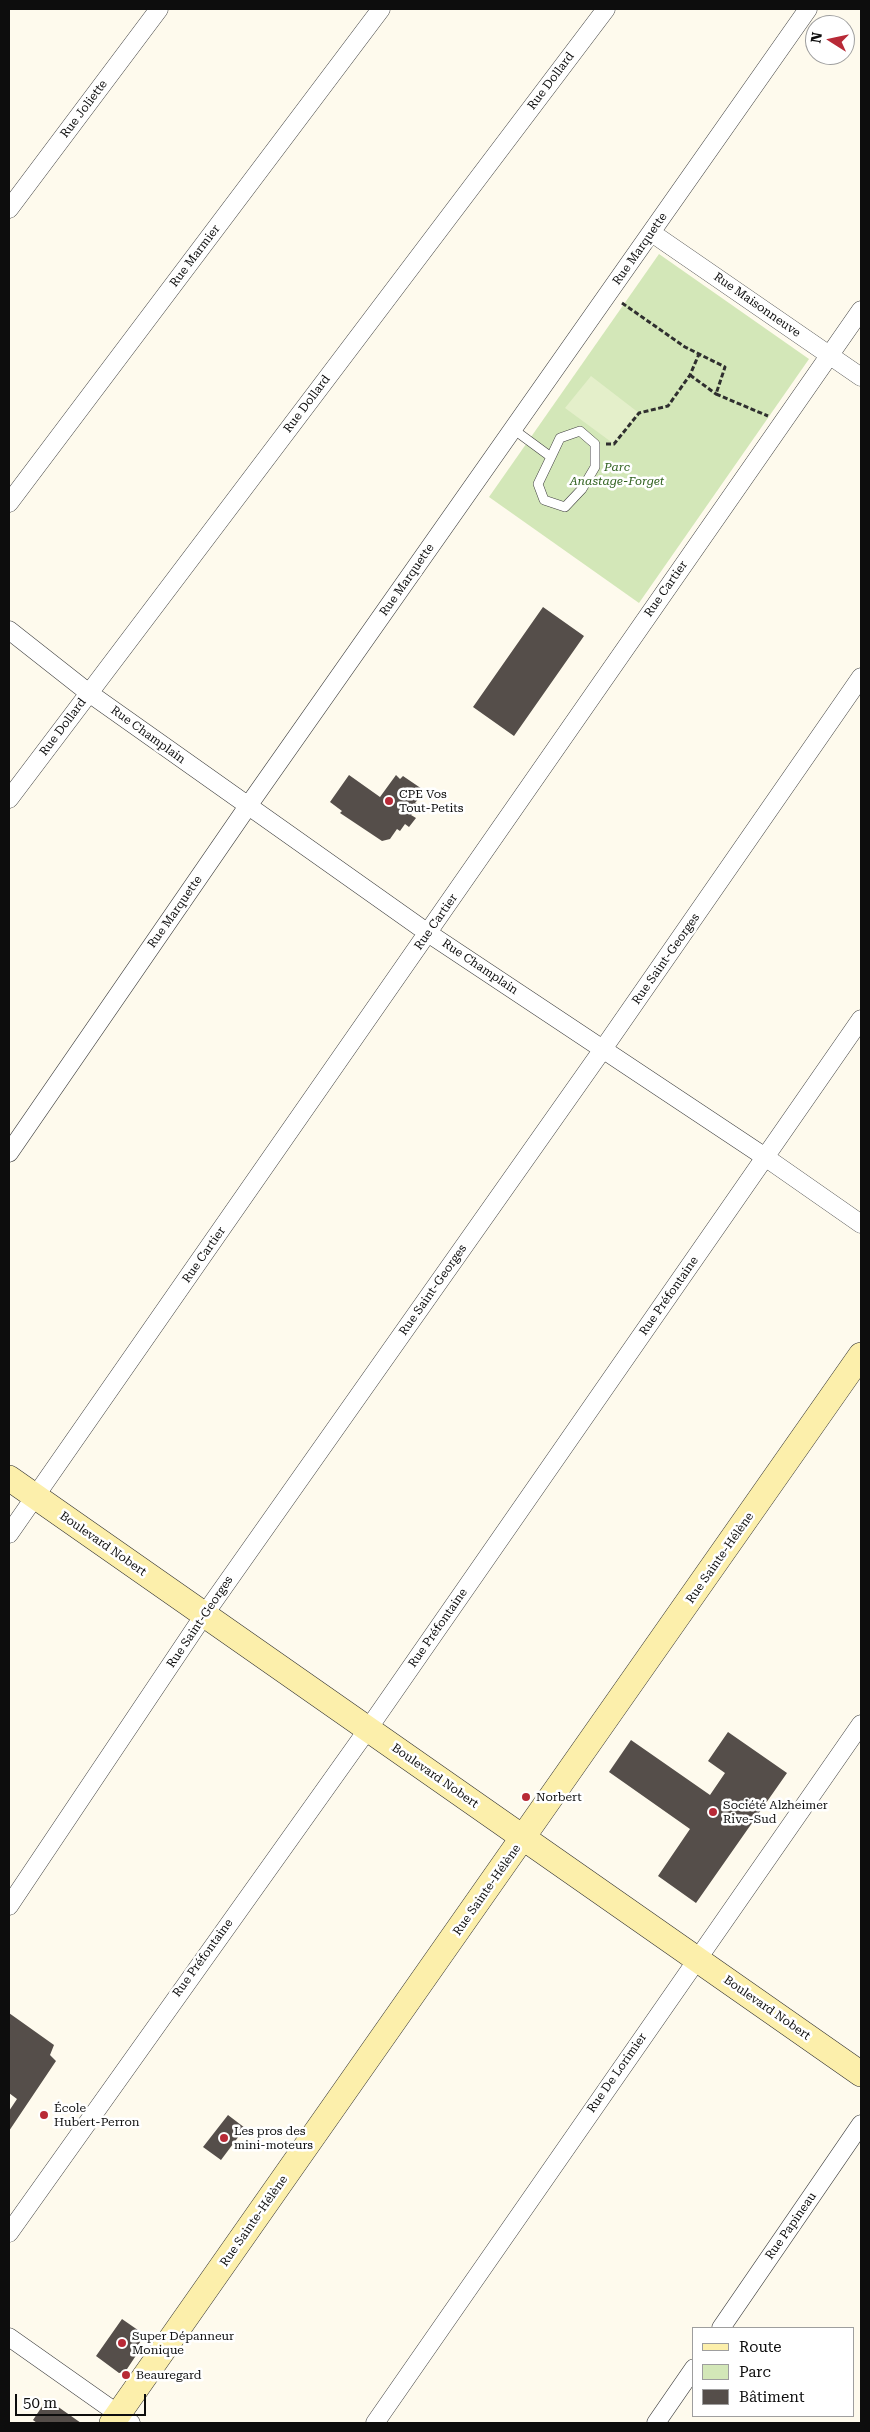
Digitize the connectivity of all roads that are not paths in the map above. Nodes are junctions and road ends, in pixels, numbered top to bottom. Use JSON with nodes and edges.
{"nodes":[{"id":1,"x":159,"y":9,"type":"edge"},
{"id":2,"x":380,"y":9,"type":"edge"},
{"id":3,"x":606,"y":9,"type":"edge"},
{"id":4,"x":808,"y":9,"type":"edge"},
{"id":5,"x":9,"y":209,"type":"edge"},
{"id":6,"x":652,"y":233,"type":"junction"},
{"id":7,"x":861,"y":310,"type":"edge"},
{"id":8,"x":829,"y":355,"type":"junction"},
{"id":9,"x":861,"y":378,"type":"edge"},
{"id":10,"x":513,"y":430,"type":"junction"},
{"id":11,"x":551,"y":457,"type":"junction"},
{"id":12,"x":9,"y":503,"type":"edge"},
{"id":13,"x":9,"y":630,"type":"edge"},
{"id":14,"x":861,"y":677,"type":"edge"},
{"id":15,"x":89,"y":693,"type":"junction"},
{"id":16,"x":9,"y":799,"type":"edge"},
{"id":17,"x":248,"y":806,"type":"junction"},
{"id":18,"x":428,"y":933,"type":"junction"},
{"id":19,"x":861,"y":1019,"type":"edge"},
{"id":20,"x":603,"y":1049,"type":"junction"},
{"id":21,"x":9,"y":1153,"type":"edge"},
{"id":22,"x":765,"y":1157,"type":"junction"},
{"id":23,"x":861,"y":1224,"type":"edge"},
{"id":24,"x":861,"y":1355,"type":"edge"},
{"id":25,"x":9,"y":1478,"type":"edge"},
{"id":26,"x":35,"y":1497,"type":"junction"},
{"id":27,"x":9,"y":1534,"type":"edge"},
{"id":28,"x":204,"y":1615,"type":"junction"},
{"id":29,"x":861,"y":1724,"type":"edge"},
{"id":30,"x":368,"y":1729,"type":"junction"},
{"id":31,"x":524,"y":1838,"type":"junction"},
{"id":32,"x":9,"y":1906,"type":"edge"},
{"id":33,"x":697,"y":1959,"type":"junction"},
{"id":34,"x":861,"y":2074,"type":"edge"},
{"id":35,"x":861,"y":2124,"type":"edge"},
{"id":36,"x":9,"y":2233,"type":"edge"},
{"id":37,"x":722,"y":2327,"type":"edge"},
{"id":38,"x":9,"y":2338,"type":"edge"},
{"id":39,"x":692,"y":2371,"type":"edge"},
{"id":40,"x":120,"y":2420,"type":"edge"},
{"id":41,"x":375,"y":2423,"type":"edge"},
{"id":42,"x":656,"y":2423,"type":"edge"}],
"edges":[{"from":1,"to":5,"type":"street","name":"Rue Joliette"},
{"from":2,"to":12,"type":"street","name":"Rue Marmier"},
{"from":3,"to":15,"type":"street","name":"Rue Dollard"},
{"from":4,"to":6,"type":"street","name":"Rue Marquette"},
{"from":6,"to":8,"type":"street","name":"Rue Maisonneuve"},
{"from":6,"to":10,"type":"street","name":"Rue Marquette"},
{"from":7,"to":8,"type":"street","name":"Rue Cartier"},
{"from":8,"to":9,"type":"street","name":"Rue Maisonneuve"},
{"from":8,"to":18,"type":"street","name":"Rue Cartier"},
{"from":10,"to":11,"type":"lane"},
{"from":10,"to":17,"type":"street","name":"Rue Marquette"},
{"from":11,"to":11,"type":"lane"},
{"from":13,"to":15,"type":"street","name":"Rue Champlain"},
{"from":14,"to":20,"type":"street","name":"Rue Saint-Georges"},
{"from":15,"to":16,"type":"street","name":"Rue Dollard"},
{"from":15,"to":17,"type":"street","name":"Rue Champlain"},
{"from":17,"to":18,"type":"street","name":"Rue Champlain"},
{"from":17,"to":21,"type":"street","name":"Rue Marquette"},
{"from":18,"to":20,"type":"street","name":"Rue Champlain"},
{"from":18,"to":26,"type":"street","name":"Rue Cartier"},
{"from":19,"to":22,"type":"street","name":"Rue Préfontaine"},
{"from":20,"to":22,"type":"street","name":"Rue Champlain"},
{"from":20,"to":28,"type":"street","name":"Rue Saint-Georges"},
{"from":22,"to":23,"type":"street","name":"Rue Champlain"},
{"from":22,"to":30,"type":"street","name":"Rue Préfontaine"},
{"from":24,"to":31,"type":"street","name":"Rue Sainte-Hélène"},
{"from":25,"to":26,"type":"street","name":"Boulevard Nobert"},
{"from":26,"to":27,"type":"street","name":"Rue Cartier"},
{"from":26,"to":28,"type":"street","name":"Boulevard Nobert"},
{"from":28,"to":30,"type":"street","name":"Boulevard Nobert"},
{"from":28,"to":32,"type":"street","name":"Rue Saint-Georges"},
{"from":29,"to":33,"type":"street","name":"Rue De Lorimier"},
{"from":30,"to":31,"type":"street","name":"Boulevard Nobert"},
{"from":30,"to":36,"type":"street","name":"Rue Préfontaine"},
{"from":31,"to":33,"type":"street","name":"Boulevard Nobert"},
{"from":31,"to":40,"type":"street","name":"Rue Sainte-Hélène"},
{"from":33,"to":34,"type":"street","name":"Boulevard Nobert"},
{"from":33,"to":41,"type":"street","name":"Rue De Lorimier"},
{"from":35,"to":37,"type":"street","name":"Rue Papineau"},
{"from":38,"to":40,"type":"street"},
{"from":39,"to":42,"type":"street"}]}
